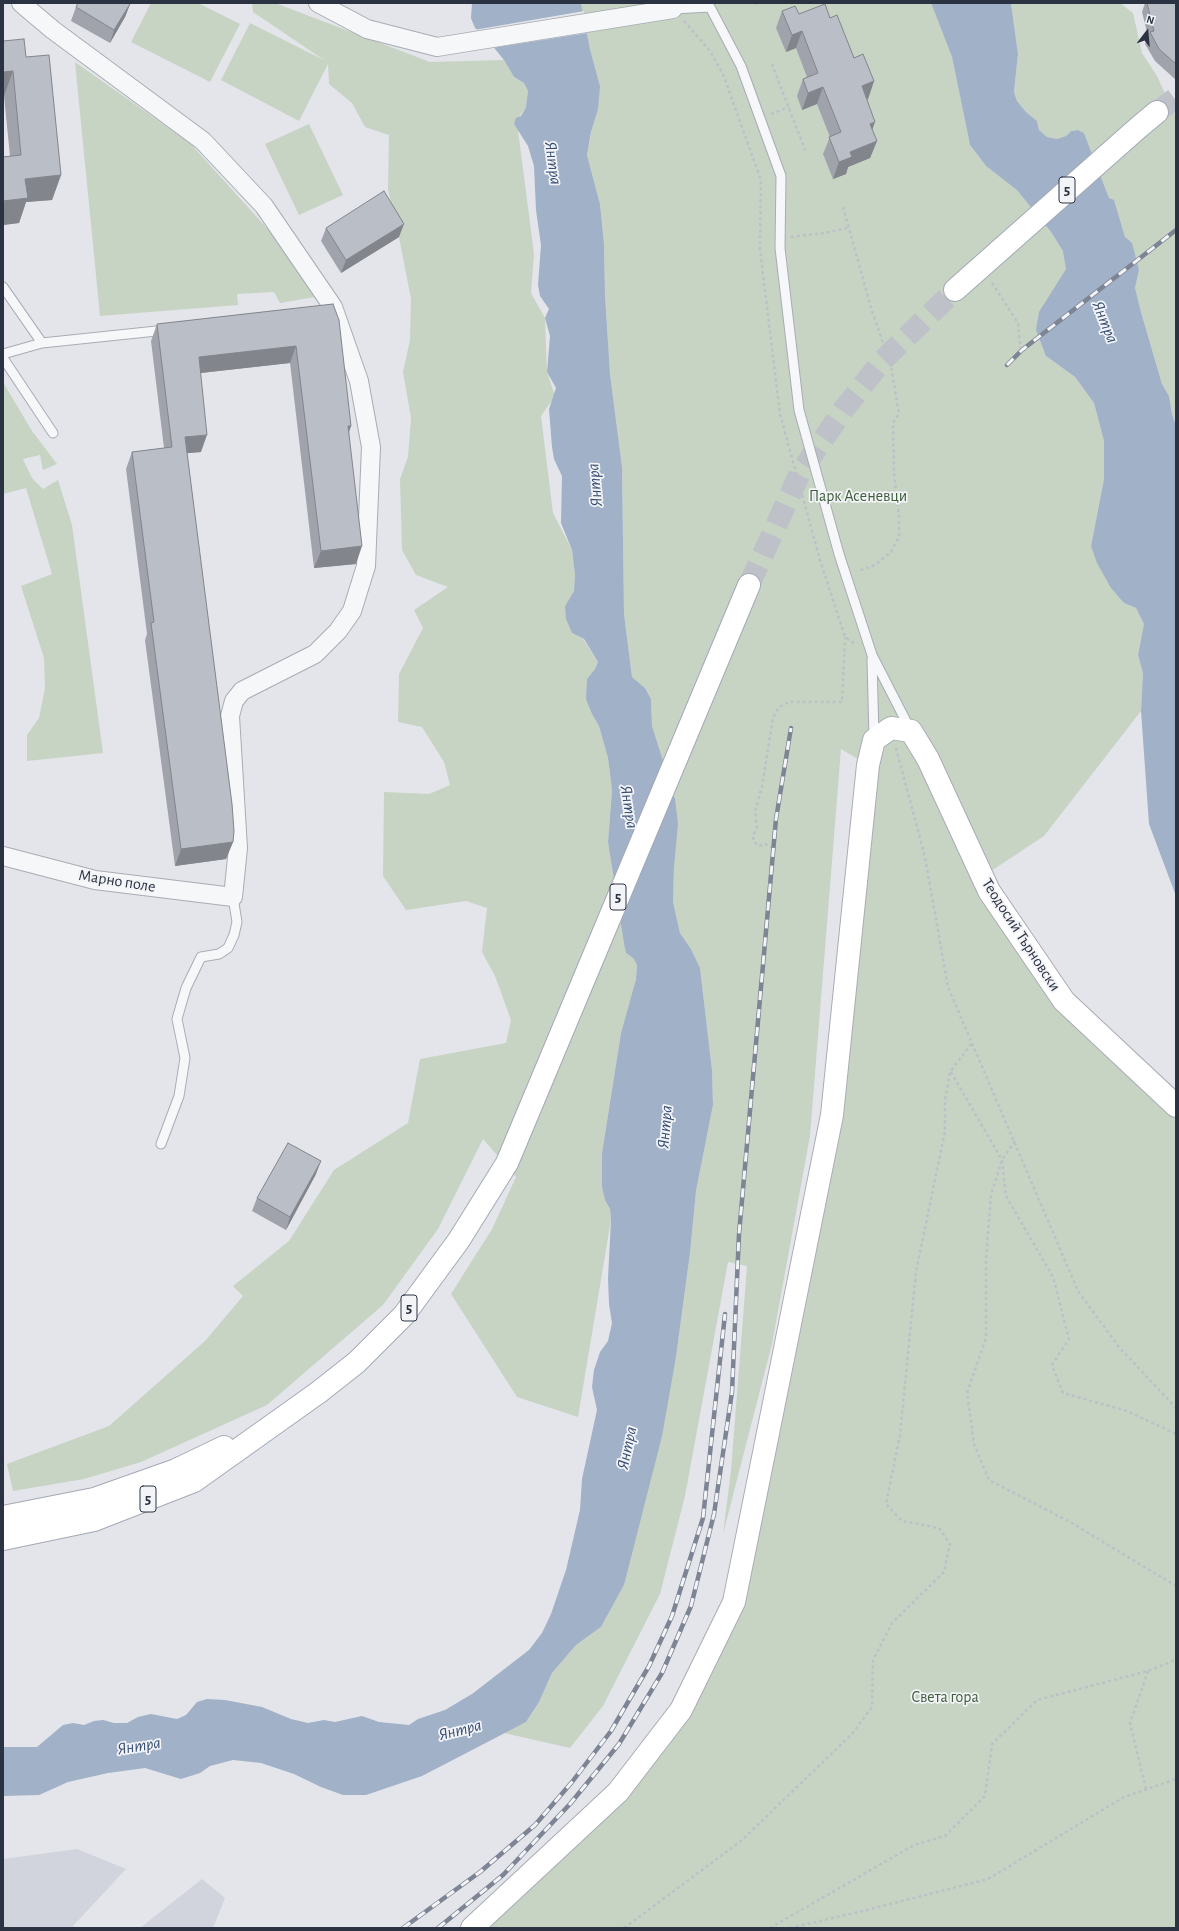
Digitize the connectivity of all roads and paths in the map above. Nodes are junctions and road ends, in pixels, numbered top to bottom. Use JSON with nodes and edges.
{"nodes":[{"id":1,"x":21,"y":3,"type":"edge"},
{"id":2,"x":318,"y":3,"type":"edge"},
{"id":3,"x":673,"y":9,"type":"junction"},
{"id":4,"x":772,"y":64,"type":"dead end"},
{"id":5,"x":789,"y":107,"type":"junction"},
{"id":6,"x":1157,"y":112,"type":"tunnel mouth"},
{"id":7,"x":760,"y":119,"type":"junction"},
{"id":8,"x":805,"y":150,"type":"dead end"},
{"id":9,"x":843,"y":207,"type":"dead end"},
{"id":10,"x":850,"y":227,"type":"junction"},
{"id":11,"x":760,"y":238,"type":"junction"},
{"id":12,"x":780,"y":239,"type":"junction"},
{"id":13,"x":989,"y":259,"type":"junction"},
{"id":14,"x":3,"y":287,"type":"edge"},
{"id":15,"x":954,"y":290,"type":"tunnel mouth"},
{"id":16,"x":174,"y":329,"type":"edge"},
{"id":17,"x":42,"y":343,"type":"junction"},
{"id":18,"x":1020,"y":352,"type":"dead end"},
{"id":19,"x":3,"y":354,"type":"edge"},
{"id":20,"x":3,"y":358,"type":"edge"},
{"id":21,"x":54,"y":433,"type":"dead end"},
{"id":22,"x":846,"y":576,"type":"junction"},
{"id":23,"x":827,"y":582,"type":"junction"},
{"id":24,"x":749,"y":585,"type":"tunnel mouth"},
{"id":25,"x":845,"y":637,"type":"junction"},
{"id":26,"x":872,"y":655,"type":"junction"},
{"id":27,"x":892,"y":733,"type":"junction"},
{"id":28,"x":773,"y":848,"type":"dead end"},
{"id":29,"x":3,"y":856,"type":"edge"},
{"id":30,"x":233,"y":897,"type":"junction"},
{"id":31,"x":972,"y":1044,"type":"junction"},
{"id":32,"x":950,"y":1072,"type":"junction"},
{"id":33,"x":1176,"y":1106,"type":"edge"},
{"id":34,"x":1015,"y":1141,"type":"junction"},
{"id":35,"x":161,"y":1144,"type":"dead end"},
{"id":36,"x":1002,"y":1160,"type":"junction"},
{"id":37,"x":1176,"y":1408,"type":"edge"},
{"id":38,"x":277,"y":1421,"type":"junction"},
{"id":39,"x":1176,"y":1434,"type":"edge"},
{"id":40,"x":3,"y":1517,"type":"edge"},
{"id":41,"x":3,"y":1539,"type":"edge"},
{"id":42,"x":1176,"y":1588,"type":"edge"},
{"id":43,"x":1176,"y":1658,"type":"edge"},
{"id":44,"x":1148,"y":1671,"type":"junction"},
{"id":45,"x":1176,"y":1779,"type":"edge"},
{"id":46,"x":1146,"y":1789,"type":"junction"},
{"id":47,"x":472,"y":1928,"type":"edge"},
{"id":48,"x":624,"y":1928,"type":"edge"},
{"id":49,"x":770,"y":1928,"type":"edge"},
{"id":50,"x":790,"y":1928,"type":"edge"}],
"edges":[{"from":1,"to":30,"type":"street"},
{"from":2,"to":3,"type":"street"},
{"from":3,"to":7,"type":"lane"},
{"from":3,"to":11,"type":"path"},
{"from":4,"to":5,"type":"path"},
{"from":5,"to":7,"type":"path"},
{"from":5,"to":8,"type":"path"},
{"from":6,"to":13,"type":"main road","number":"5"},
{"from":7,"to":12,"type":"lane"},
{"from":9,"to":10,"type":"path"},
{"from":10,"to":12,"type":"path"},
{"from":10,"to":22,"type":"path"},
{"from":11,"to":12,"type":"path"},
{"from":11,"to":23,"type":"path"},
{"from":12,"to":22,"type":"lane"},
{"from":13,"to":15,"type":"main road","number":"5"},
{"from":13,"to":18,"type":"path"},
{"from":14,"to":17,"type":"lane"},
{"from":16,"to":17,"type":"lane"},
{"from":17,"to":19,"type":"lane"},
{"from":20,"to":21,"type":"lane"},
{"from":22,"to":23,"type":"path"},
{"from":22,"to":26,"type":"lane"},
{"from":23,"to":25,"type":"path"},
{"from":24,"to":38,"type":"main road","number":"5"},
{"from":25,"to":26,"type":"path"},
{"from":25,"to":28,"type":"path"},
{"from":26,"to":27,"type":"lane"},
{"from":26,"to":27,"type":"lane"},
{"from":27,"to":31,"type":"path"},
{"from":27,"to":33,"type":"main road","name":"Теодосий Търновски"},
{"from":27,"to":47,"type":"main road"},
{"from":29,"to":30,"type":"street","name":"Марно поле"},
{"from":30,"to":35,"type":"lane"},
{"from":31,"to":32,"type":"path"},
{"from":31,"to":34,"type":"path"},
{"from":32,"to":36,"type":"path"},
{"from":32,"to":48,"type":"path"},
{"from":34,"to":36,"type":"path"},
{"from":34,"to":37,"type":"path"},
{"from":36,"to":39,"type":"path"},
{"from":36,"to":42,"type":"path"},
{"from":38,"to":40,"type":"main road","number":"5"},
{"from":38,"to":41,"type":"main road","number":"5"},
{"from":43,"to":44,"type":"path"},
{"from":44,"to":46,"type":"path"},
{"from":44,"to":49,"type":"path"},
{"from":45,"to":46,"type":"path"},
{"from":46,"to":50,"type":"path"}]}
